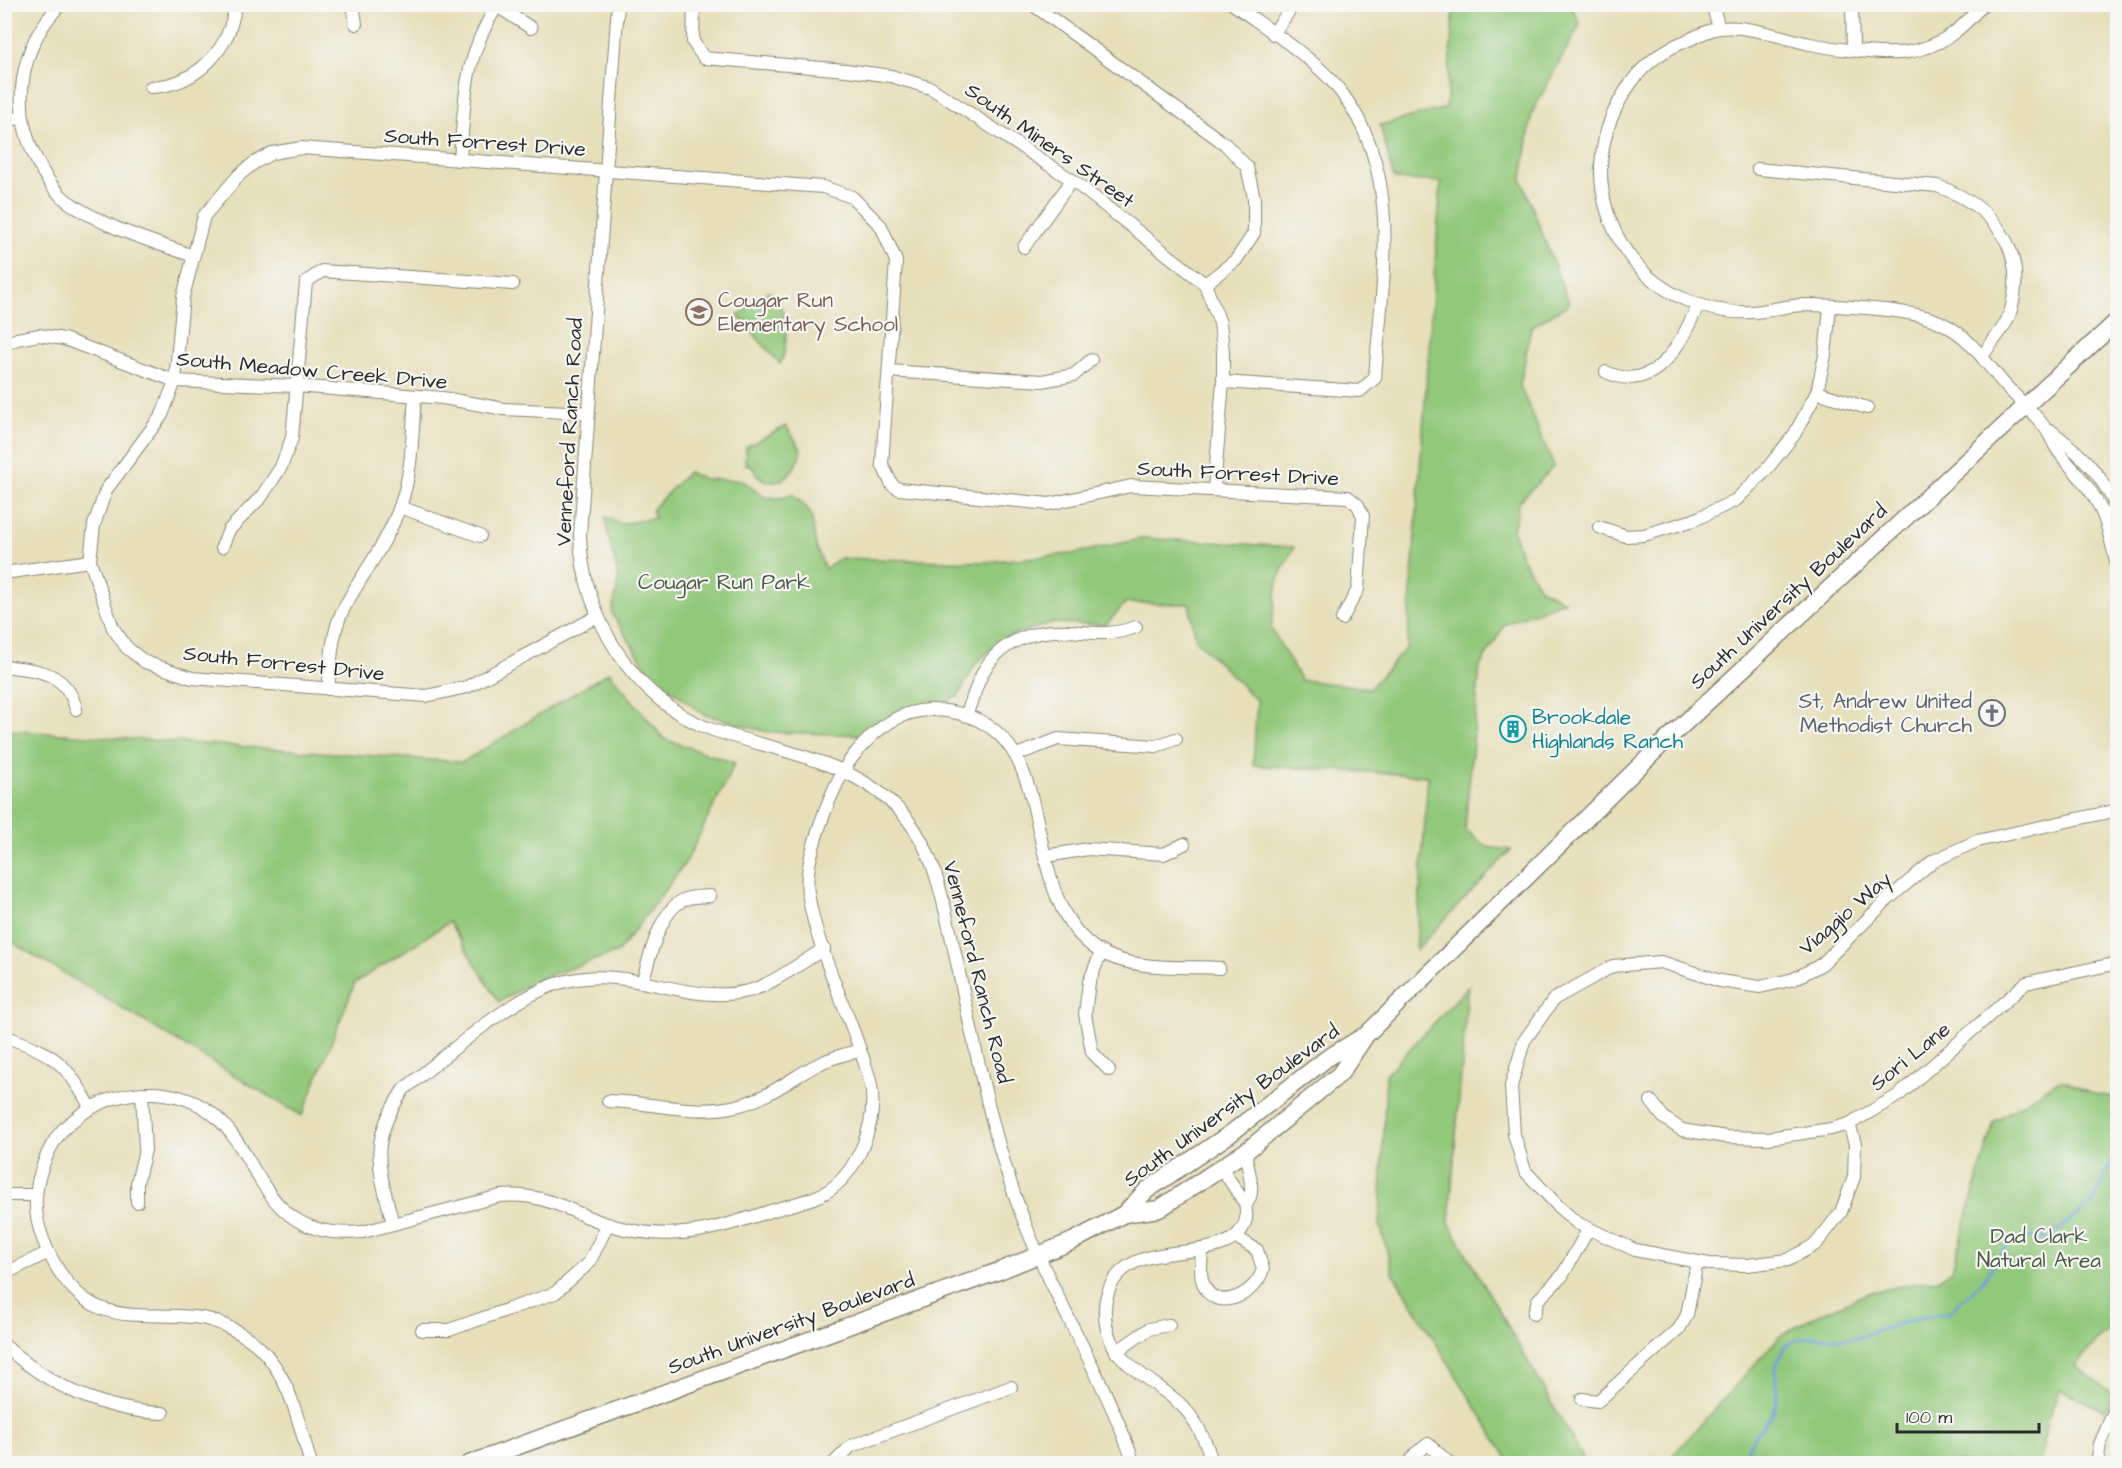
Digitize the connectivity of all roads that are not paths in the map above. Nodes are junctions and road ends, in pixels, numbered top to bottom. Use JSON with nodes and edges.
{"nodes":[{"id":1,"x":62,"y":4,"type":"edge"},
{"id":2,"x":235,"y":4,"type":"edge"},
{"id":3,"x":353,"y":4,"type":"edge"},
{"id":4,"x":618,"y":4,"type":"edge"},
{"id":5,"x":694,"y":4,"type":"edge"},
{"id":6,"x":1032,"y":4,"type":"edge"},
{"id":7,"x":1233,"y":4,"type":"edge"},
{"id":8,"x":1294,"y":4,"type":"edge"},
{"id":9,"x":1712,"y":4,"type":"edge"},
{"id":10,"x":1852,"y":4,"type":"edge"},
{"id":11,"x":1983,"y":4,"type":"edge"},
{"id":12,"x":497,"y":5,"type":"edge"},
{"id":13,"x":356,"y":24,"type":"dead end"},
{"id":14,"x":531,"y":27,"type":"dead end"},
{"id":15,"x":1719,"y":28,"type":"junction"},
{"id":16,"x":1273,"y":34,"type":"junction"},
{"id":17,"x":1853,"y":49,"type":"junction"},
{"id":18,"x":151,"y":87,"type":"dead end"},
{"id":19,"x":21,"y":118,"type":"junction"},
{"id":20,"x":4,"y":120,"type":"edge"},
{"id":21,"x":460,"y":159,"type":"junction"},
{"id":22,"x":1758,"y":170,"type":"dead end"},
{"id":23,"x":605,"y":172,"type":"junction"},
{"id":24,"x":1072,"y":180,"type":"junction"},
{"id":25,"x":1024,"y":247,"type":"dead end"},
{"id":26,"x":193,"y":256,"type":"junction"},
{"id":27,"x":513,"y":284,"type":"dead end"},
{"id":28,"x":1205,"y":284,"type":"junction"},
{"id":29,"x":1698,"y":305,"type":"junction"},
{"id":30,"x":1830,"y":307,"type":"junction"},
{"id":31,"x":2118,"y":320,"type":"edge"},
{"id":32,"x":4,"y":345,"type":"edge"},
{"id":33,"x":1983,"y":355,"type":"junction"},
{"id":34,"x":1091,"y":360,"type":"dead end"},
{"id":35,"x":889,"y":371,"type":"junction"},
{"id":36,"x":1606,"y":372,"type":"dead end"},
{"id":37,"x":175,"y":381,"type":"junction"},
{"id":38,"x":1223,"y":382,"type":"junction"},
{"id":39,"x":296,"y":386,"type":"junction"},
{"id":40,"x":1817,"y":392,"type":"junction"},
{"id":41,"x":415,"y":396,"type":"junction"},
{"id":42,"x":2025,"y":406,"type":"junction"},
{"id":43,"x":1867,"y":408,"type":"dead end"},
{"id":44,"x":588,"y":413,"type":"junction"},
{"id":45,"x":2045,"y":427,"type":"junction"},
{"id":46,"x":1214,"y":490,"type":"junction"},
{"id":47,"x":400,"y":507,"type":"junction"},
{"id":48,"x":2118,"y":510,"type":"edge"},
{"id":49,"x":1599,"y":527,"type":"dead end"},
{"id":50,"x":480,"y":536,"type":"dead end"},
{"id":51,"x":222,"y":547,"type":"dead end"},
{"id":52,"x":90,"y":561,"type":"junction"},
{"id":53,"x":2118,"y":570,"type":"edge"},
{"id":54,"x":4,"y":573,"type":"edge"},
{"id":55,"x":596,"y":617,"type":"junction"},
{"id":56,"x":1342,"y":619,"type":"dead end"},
{"id":57,"x":1136,"y":627,"type":"dead end"},
{"id":58,"x":4,"y":666,"type":"edge"},
{"id":59,"x":327,"y":689,"type":"junction"},
{"id":60,"x":76,"y":709,"type":"dead end"},
{"id":61,"x":966,"y":714,"type":"junction"},
{"id":62,"x":1176,"y":739,"type":"dead end"},
{"id":63,"x":1016,"y":755,"type":"junction"},
{"id":64,"x":843,"y":770,"type":"junction"},
{"id":65,"x":2118,"y":810,"type":"edge"},
{"id":66,"x":1184,"y":844,"type":"dead end"},
{"id":67,"x":1046,"y":856,"type":"junction"},
{"id":68,"x":710,"y":896,"type":"dead end"},
{"id":69,"x":824,"y":949,"type":"junction"},
{"id":70,"x":1101,"y":952,"type":"junction"},
{"id":71,"x":2118,"y":963,"type":"edge"},
{"id":72,"x":1219,"y":968,"type":"dead end"},
{"id":73,"x":643,"y":980,"type":"junction"},
{"id":74,"x":1366,"y":1035,"type":"junction"},
{"id":75,"x":4,"y":1036,"type":"edge"},
{"id":76,"x":860,"y":1050,"type":"junction"},
{"id":77,"x":1109,"y":1070,"type":"dead end"},
{"id":78,"x":1303,"y":1078,"type":"junction"},
{"id":79,"x":142,"y":1093,"type":"junction"},
{"id":80,"x":608,"y":1101,"type":"dead end"},
{"id":81,"x":1651,"y":1101,"type":"dead end"},
{"id":82,"x":90,"y":1107,"type":"junction"},
{"id":83,"x":1849,"y":1124,"type":"junction"},
{"id":84,"x":1245,"y":1152,"type":"junction"},
{"id":85,"x":1222,"y":1169,"type":"junction"},
{"id":86,"x":4,"y":1195,"type":"edge"},
{"id":87,"x":35,"y":1195,"type":"junction"},
{"id":88,"x":137,"y":1202,"type":"dead end"},
{"id":89,"x":1246,"y":1205,"type":"junction"},
{"id":90,"x":1124,"y":1214,"type":"junction"},
{"id":91,"x":393,"y":1224,"type":"junction"},
{"id":92,"x":608,"y":1224,"type":"junction"},
{"id":93,"x":1589,"y":1228,"type":"junction"},
{"id":94,"x":1236,"y":1237,"type":"junction"},
{"id":95,"x":1202,"y":1250,"type":"junction"},
{"id":96,"x":47,"y":1253,"type":"junction"},
{"id":97,"x":1039,"y":1255,"type":"junction"},
{"id":98,"x":1697,"y":1262,"type":"junction"},
{"id":99,"x":4,"y":1274,"type":"edge"},
{"id":100,"x":1534,"y":1314,"type":"dead end"},
{"id":101,"x":1169,"y":1325,"type":"dead end"},
{"id":102,"x":422,"y":1330,"type":"dead end"},
{"id":103,"x":4,"y":1345,"type":"edge"},
{"id":104,"x":1116,"y":1352,"type":"junction"},
{"id":105,"x":1011,"y":1387,"type":"dead end"},
{"id":106,"x":1582,"y":1399,"type":"dead end"},
{"id":107,"x":2118,"y":1402,"type":"edge"},
{"id":108,"x":163,"y":1413,"type":"dead end"},
{"id":109,"x":312,"y":1464,"type":"edge"},
{"id":110,"x":469,"y":1464,"type":"edge"},
{"id":111,"x":833,"y":1464,"type":"edge"},
{"id":112,"x":1134,"y":1464,"type":"edge"},
{"id":113,"x":1212,"y":1464,"type":"edge"},
{"id":114,"x":1408,"y":1464,"type":"edge"},
{"id":115,"x":1450,"y":1464,"type":"edge"},
{"id":116,"x":2097,"y":1464,"type":"edge"}],
"edges":[{"from":1,"to":19,"type":"street"},
{"from":2,"to":18,"type":"street"},
{"from":3,"to":13,"type":"street"},
{"from":4,"to":23,"type":"street","name":"Venneford Ranch Road"},
{"from":5,"to":24,"type":"street","name":"South Miners Street"},
{"from":6,"to":28,"type":"street"},
{"from":7,"to":16,"type":"street"},
{"from":8,"to":16,"type":"street"},
{"from":9,"to":15,"type":"street"},
{"from":10,"to":17,"type":"street"},
{"from":11,"to":17,"type":"street"},
{"from":12,"to":14,"type":"street"},
{"from":12,"to":21,"type":"street"},
{"from":15,"to":17,"type":"street"},
{"from":15,"to":29,"type":"street"},
{"from":16,"to":38,"type":"street"},
{"from":19,"to":20,"type":"street"},
{"from":19,"to":26,"type":"street"},
{"from":21,"to":23,"type":"street","name":"South Forrest Drive"},
{"from":21,"to":26,"type":"street","name":"South Forrest Drive"},
{"from":22,"to":33,"type":"street"},
{"from":23,"to":35,"type":"street","name":"South Forrest Drive"},
{"from":23,"to":44,"type":"street","name":"Venneford Ranch Road"},
{"from":24,"to":25,"type":"street"},
{"from":24,"to":28,"type":"street","name":"South Miners Street"},
{"from":26,"to":37,"type":"street","name":"South Forrest Drive"},
{"from":27,"to":39,"type":"street"},
{"from":28,"to":38,"type":"street","name":"South Miners Street"},
{"from":29,"to":30,"type":"street"},
{"from":29,"to":36,"type":"street"},
{"from":30,"to":33,"type":"street"},
{"from":30,"to":40,"type":"street"},
{"from":31,"to":42,"type":"main road","name":"South University Boulevard"},
{"from":32,"to":37,"type":"street","name":"South Meadow Creek Drive"},
{"from":33,"to":42,"type":"street"},
{"from":34,"to":35,"type":"street"},
{"from":35,"to":46,"type":"street","name":"South Forrest Drive"},
{"from":37,"to":39,"type":"street","name":"South Meadow Creek Drive"},
{"from":37,"to":52,"type":"street","name":"South Forrest Drive"},
{"from":38,"to":46,"type":"street","name":"South Miners Street"},
{"from":39,"to":41,"type":"street","name":"South Meadow Creek Drive"},
{"from":39,"to":51,"type":"street"},
{"from":40,"to":43,"type":"street"},
{"from":40,"to":49,"type":"street"},
{"from":41,"to":44,"type":"street","name":"South Meadow Creek Drive"},
{"from":41,"to":47,"type":"street"},
{"from":42,"to":45,"type":"street"},
{"from":42,"to":74,"type":"main road","name":"South University Boulevard"},
{"from":44,"to":55,"type":"street","name":"Venneford Ranch Road"},
{"from":45,"to":48,"type":"street"},
{"from":45,"to":53,"type":"street"},
{"from":46,"to":56,"type":"street","name":"South Forrest Drive"},
{"from":47,"to":50,"type":"street"},
{"from":47,"to":59,"type":"street"},
{"from":52,"to":54,"type":"street"},
{"from":52,"to":59,"type":"street","name":"South Forrest Drive"},
{"from":55,"to":59,"type":"street","name":"South Forrest Drive"},
{"from":55,"to":64,"type":"street","name":"Venneford Ranch Road"},
{"from":57,"to":61,"type":"street"},
{"from":58,"to":60,"type":"street"},
{"from":61,"to":63,"type":"street"},
{"from":61,"to":64,"type":"street"},
{"from":62,"to":63,"type":"street"},
{"from":63,"to":67,"type":"street"},
{"from":64,"to":69,"type":"street"},
{"from":64,"to":97,"type":"street","name":"Venneford Ranch Road"},
{"from":65,"to":93,"type":"street","name":"Viaggio Way"},
{"from":66,"to":67,"type":"street"},
{"from":67,"to":70,"type":"street"},
{"from":68,"to":73,"type":"street"},
{"from":69,"to":73,"type":"street"},
{"from":69,"to":76,"type":"street"},
{"from":70,"to":72,"type":"street"},
{"from":70,"to":77,"type":"street"},
{"from":71,"to":83,"type":"street","name":"Sori Lane"},
{"from":73,"to":91,"type":"street"},
{"from":74,"to":78,"type":"main road","name":"South University Boulevard"},
{"from":74,"to":84,"type":"main road","name":"South University Boulevard"},
{"from":75,"to":82,"type":"street"},
{"from":76,"to":80,"type":"street"},
{"from":76,"to":92,"type":"street"},
{"from":78,"to":85,"type":"main road"},
{"from":78,"to":90,"type":"main road","name":"South University Boulevard"},
{"from":79,"to":82,"type":"street"},
{"from":79,"to":88,"type":"street"},
{"from":79,"to":91,"type":"street"},
{"from":81,"to":83,"type":"street","name":"Sori Lane"},
{"from":82,"to":87,"type":"street"},
{"from":83,"to":98,"type":"street","name":"Viaggio Way"},
{"from":84,"to":85,"type":"main road","name":"South University Boulevard"},
{"from":84,"to":89,"type":"street"},
{"from":85,"to":89,"type":"street"},
{"from":85,"to":90,"type":"main road","name":"South University Boulevard"},
{"from":86,"to":87,"type":"street"},
{"from":87,"to":96,"type":"street"},
{"from":89,"to":94,"type":"street"},
{"from":90,"to":97,"type":"main road","name":"South University Boulevard"},
{"from":91,"to":92,"type":"street"},
{"from":92,"to":102,"type":"street"},
{"from":93,"to":98,"type":"street","name":"Viaggio Way"},
{"from":93,"to":100,"type":"street"},
{"from":94,"to":95,"type":"street"},
{"from":94,"to":95,"type":"street"},
{"from":95,"to":104,"type":"street"},
{"from":96,"to":99,"type":"street"},
{"from":96,"to":109,"type":"street"},
{"from":97,"to":110,"type":"main road","name":"South University Boulevard"},
{"from":97,"to":112,"type":"street","name":"Venneford Ranch Road"},
{"from":98,"to":106,"type":"street"},
{"from":101,"to":104,"type":"street"},
{"from":103,"to":108,"type":"street"},
{"from":104,"to":113,"type":"street"},
{"from":105,"to":111,"type":"street"},
{"from":107,"to":116,"type":"street"},
{"from":114,"to":115,"type":"street"}]}
